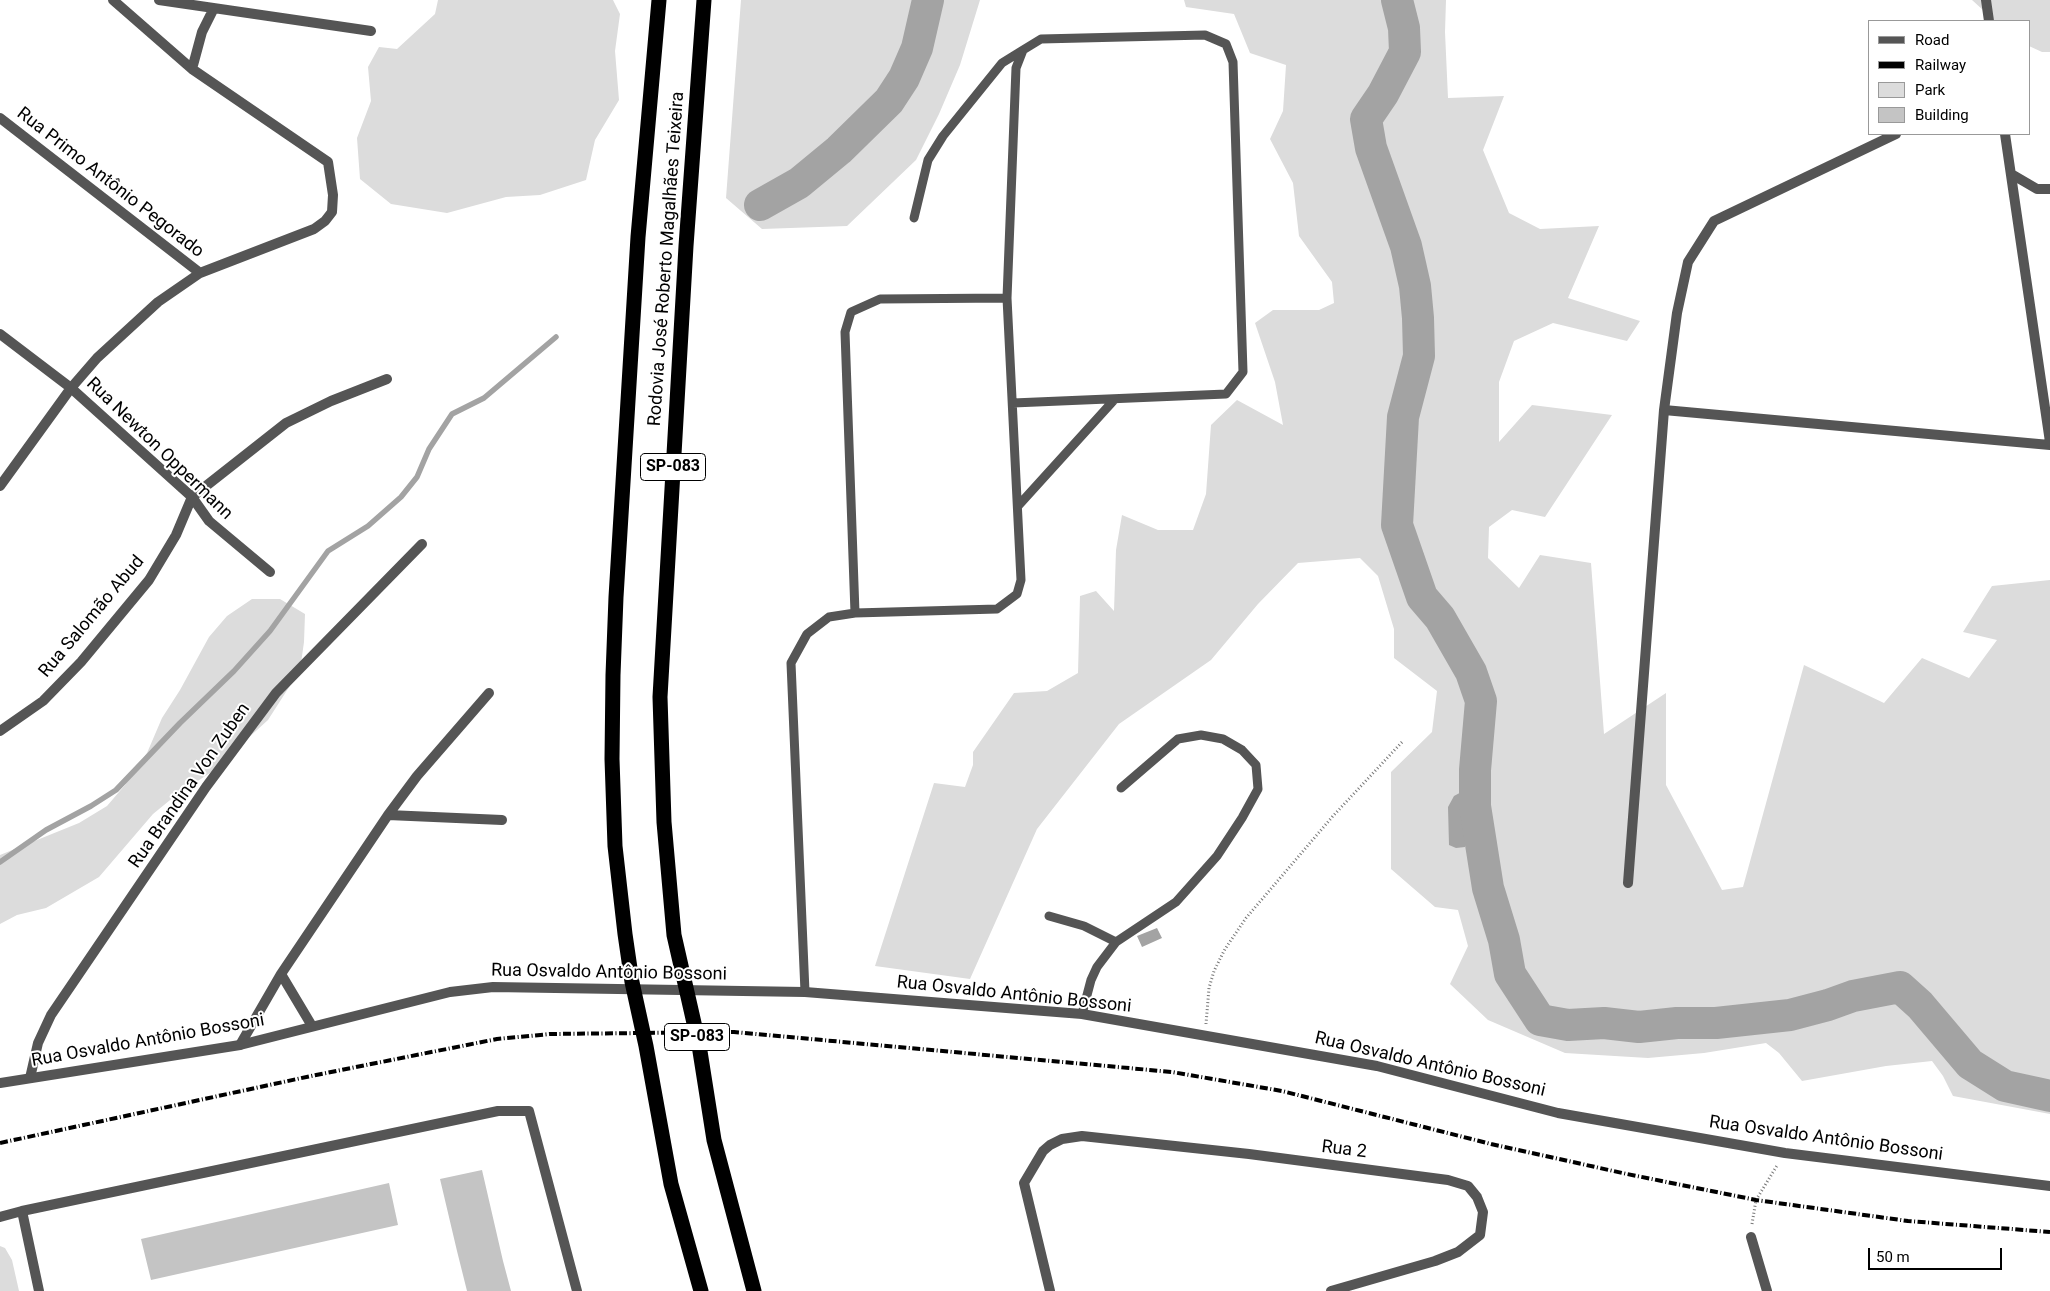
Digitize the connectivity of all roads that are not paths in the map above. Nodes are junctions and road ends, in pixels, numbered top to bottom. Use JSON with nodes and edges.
{"nodes":[{"id":1,"x":113,"y":0,"type":"edge"},
{"id":2,"x":159,"y":0,"type":"edge"},
{"id":3,"x":659,"y":0,"type":"edge"},
{"id":4,"x":704,"y":0,"type":"edge"},
{"id":5,"x":1986,"y":0,"type":"edge"},
{"id":6,"x":214,"y":8,"type":"junction"},
{"id":7,"x":1989,"y":20,"type":"edge"},
{"id":8,"x":371,"y":31,"type":"dead end"},
{"id":9,"x":1023,"y":50,"type":"junction"},
{"id":10,"x":192,"y":69,"type":"junction"},
{"id":11,"x":0,"y":118,"type":"edge"},
{"id":12,"x":1894,"y":135,"type":"edge"},
{"id":13,"x":2005,"y":135,"type":"edge"},
{"id":14,"x":2012,"y":175,"type":"junction"},
{"id":15,"x":2050,"y":189,"type":"edge"},
{"id":16,"x":914,"y":218,"type":"dead end"},
{"id":17,"x":200,"y":273,"type":"junction"},
{"id":18,"x":1008,"y":298,"type":"junction"},
{"id":19,"x":0,"y":334,"type":"edge"},
{"id":20,"x":387,"y":379,"type":"dead end"},
{"id":21,"x":71,"y":388,"type":"junction"},
{"id":22,"x":1115,"y":399,"type":"junction"},
{"id":23,"x":1013,"y":403,"type":"junction"},
{"id":24,"x":1664,"y":410,"type":"junction"},
{"id":25,"x":2050,"y":444,"type":"edge"},
{"id":26,"x":0,"y":486,"type":"edge"},
{"id":27,"x":192,"y":497,"type":"junction"},
{"id":28,"x":1018,"y":506,"type":"junction"},
{"id":29,"x":422,"y":544,"type":"dead end"},
{"id":30,"x":270,"y":572,"type":"dead end"},
{"id":31,"x":855,"y":613,"type":"junction"},
{"id":32,"x":489,"y":693,"type":"dead end"},
{"id":33,"x":0,"y":731,"type":"edge"},
{"id":34,"x":1121,"y":788,"type":"dead end"},
{"id":35,"x":388,"y":816,"type":"junction"},
{"id":36,"x":502,"y":820,"type":"dead end"},
{"id":37,"x":1628,"y":883,"type":"dead end"},
{"id":38,"x":1049,"y":916,"type":"dead end"},
{"id":39,"x":1116,"y":942,"type":"junction"},
{"id":40,"x":281,"y":974,"type":"junction"},
{"id":41,"x":806,"y":992,"type":"junction"},
{"id":42,"x":1082,"y":1014,"type":"junction"},
{"id":43,"x":312,"y":1026,"type":"junction"},
{"id":44,"x":240,"y":1044,"type":"junction"},
{"id":45,"x":30,"y":1078,"type":"junction"},
{"id":46,"x":0,"y":1083,"type":"edge"},
{"id":47,"x":2050,"y":1186,"type":"edge"},
{"id":48,"x":22,"y":1211,"type":"junction"},
{"id":49,"x":0,"y":1217,"type":"edge"},
{"id":50,"x":1751,"y":1237,"type":"road end"},
{"id":51,"x":39,"y":1291,"type":"edge"},
{"id":52,"x":577,"y":1291,"type":"edge"},
{"id":53,"x":701,"y":1291,"type":"edge"},
{"id":54,"x":754,"y":1291,"type":"edge"},
{"id":55,"x":1050,"y":1291,"type":"edge"},
{"id":56,"x":1331,"y":1291,"type":"edge"},
{"id":57,"x":1767,"y":1291,"type":"edge"}],
"edges":[{"from":1,"to":10,"type":"street"},
{"from":2,"to":6,"type":"street"},
{"from":3,"to":53,"type":"highway","name":"Rodovia José Roberto Magalhães Teixeira","number":"SP-083"},
{"from":4,"to":54,"type":"highway","name":"Rodovia José Roberto Magalhães Teixeira","number":"SP-083"},
{"from":5,"to":7,"type":"street"},
{"from":6,"to":8,"type":"street"},
{"from":6,"to":10,"type":"street"},
{"from":9,"to":16,"type":"lane"},
{"from":9,"to":18,"type":"lane"},
{"from":9,"to":22,"type":"lane"},
{"from":10,"to":17,"type":"street"},
{"from":11,"to":17,"type":"street","name":"Rua Primo Antônio Pegorado"},
{"from":12,"to":24,"type":"street"},
{"from":13,"to":14,"type":"street"},
{"from":14,"to":15,"type":"street"},
{"from":14,"to":25,"type":"street"},
{"from":17,"to":21,"type":"street"},
{"from":18,"to":23,"type":"lane"},
{"from":18,"to":31,"type":"lane"},
{"from":19,"to":21,"type":"street","name":"Rua Newton Oppermann"},
{"from":20,"to":27,"type":"street","name":"Rua Salomão Abud"},
{"from":21,"to":26,"type":"street"},
{"from":21,"to":27,"type":"street","name":"Rua Newton Oppermann"},
{"from":22,"to":23,"type":"lane"},
{"from":22,"to":28,"type":"lane"},
{"from":23,"to":28,"type":"lane"},
{"from":24,"to":25,"type":"street"},
{"from":24,"to":37,"type":"street"},
{"from":27,"to":30,"type":"street","name":"Rua Newton Oppermann"},
{"from":27,"to":33,"type":"street","name":"Rua Salomão Abud"},
{"from":28,"to":31,"type":"lane"},
{"from":29,"to":45,"type":"street","name":"Rua Brandina Von Zuben"},
{"from":31,"to":41,"type":"lane"},
{"from":32,"to":35,"type":"street"},
{"from":34,"to":39,"type":"lane"},
{"from":35,"to":36,"type":"street"},
{"from":35,"to":40,"type":"street"},
{"from":38,"to":39,"type":"lane"},
{"from":39,"to":42,"type":"lane"},
{"from":40,"to":43,"type":"street"},
{"from":40,"to":44,"type":"street"},
{"from":41,"to":42,"type":"street","name":"Rua Osvaldo Antônio Bossoni"},
{"from":41,"to":43,"type":"street","name":"Rua Osvaldo Antônio Bossoni"},
{"from":42,"to":47,"type":"street","name":"Rua Osvaldo Antônio Bossoni"},
{"from":43,"to":44,"type":"street","name":"Rua Osvaldo Antônio Bossoni"},
{"from":44,"to":45,"type":"street","name":"Rua Osvaldo Antônio Bossoni"},
{"from":45,"to":46,"type":"street","name":"Rua Osvaldo Antônio Bossoni"},
{"from":48,"to":49,"type":"street"},
{"from":48,"to":51,"type":"street"},
{"from":48,"to":52,"type":"street"},
{"from":50,"to":57,"type":"street"},
{"from":55,"to":56,"type":"street","name":"Rua 2"}]}
